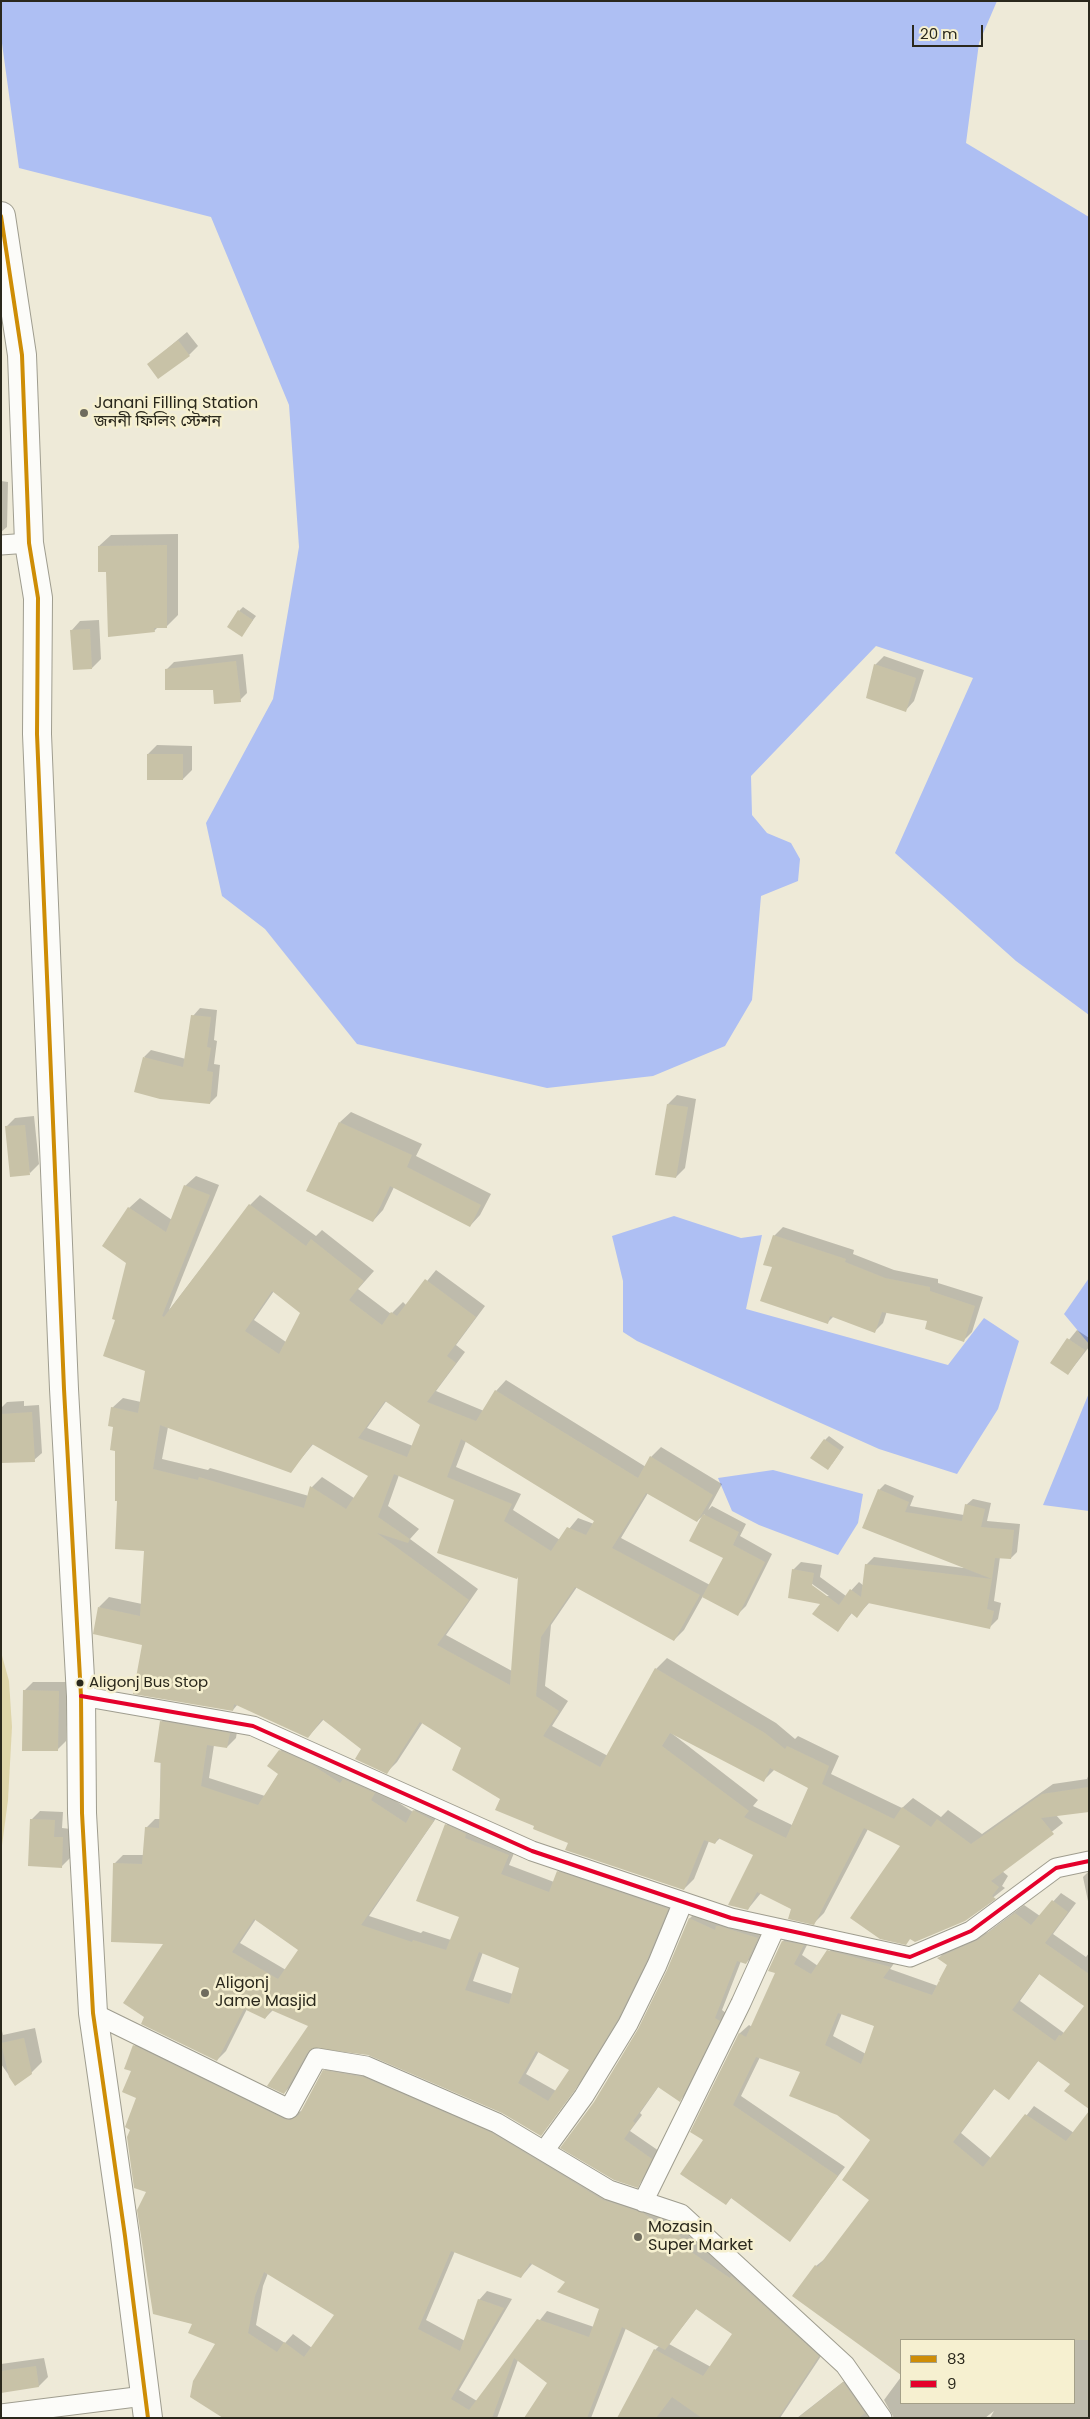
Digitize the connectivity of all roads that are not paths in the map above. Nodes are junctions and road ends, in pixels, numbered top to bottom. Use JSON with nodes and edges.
{"nodes":[{"id":1,"x":1,"y":216,"type":"edge"},
{"id":2,"x":29,"y":543,"type":"junction"},
{"id":3,"x":1,"y":545,"type":"edge"},
{"id":4,"x":82,"y":1696,"type":"junction"},
{"id":5,"x":1089,"y":1861,"type":"edge"},
{"id":6,"x":683,"y":1902,"type":"junction"},
{"id":7,"x":775,"y":1928,"type":"junction"},
{"id":8,"x":93,"y":2013,"type":"junction"},
{"id":9,"x":544,"y":2151,"type":"junction"},
{"id":10,"x":644,"y":2202,"type":"junction"},
{"id":11,"x":146,"y":2407,"type":"edge"},
{"id":12,"x":1,"y":2414,"type":"edge"},
{"id":13,"x":882,"y":2418,"type":"edge"}],
"edges":[{"from":1,"to":2,"type":"highway"},
{"from":2,"to":3,"type":"street"},
{"from":2,"to":4,"type":"highway"},
{"from":4,"to":6,"type":"street"},
{"from":4,"to":8,"type":"highway"},
{"from":5,"to":7,"type":"street"},
{"from":6,"to":7,"type":"street"},
{"from":6,"to":9,"type":"street"},
{"from":7,"to":10,"type":"street"},
{"from":8,"to":9,"type":"street"},
{"from":8,"to":11,"type":"highway"},
{"from":9,"to":10,"type":"street"},
{"from":10,"to":13,"type":"street"},
{"from":11,"to":12,"type":"street"}]}
